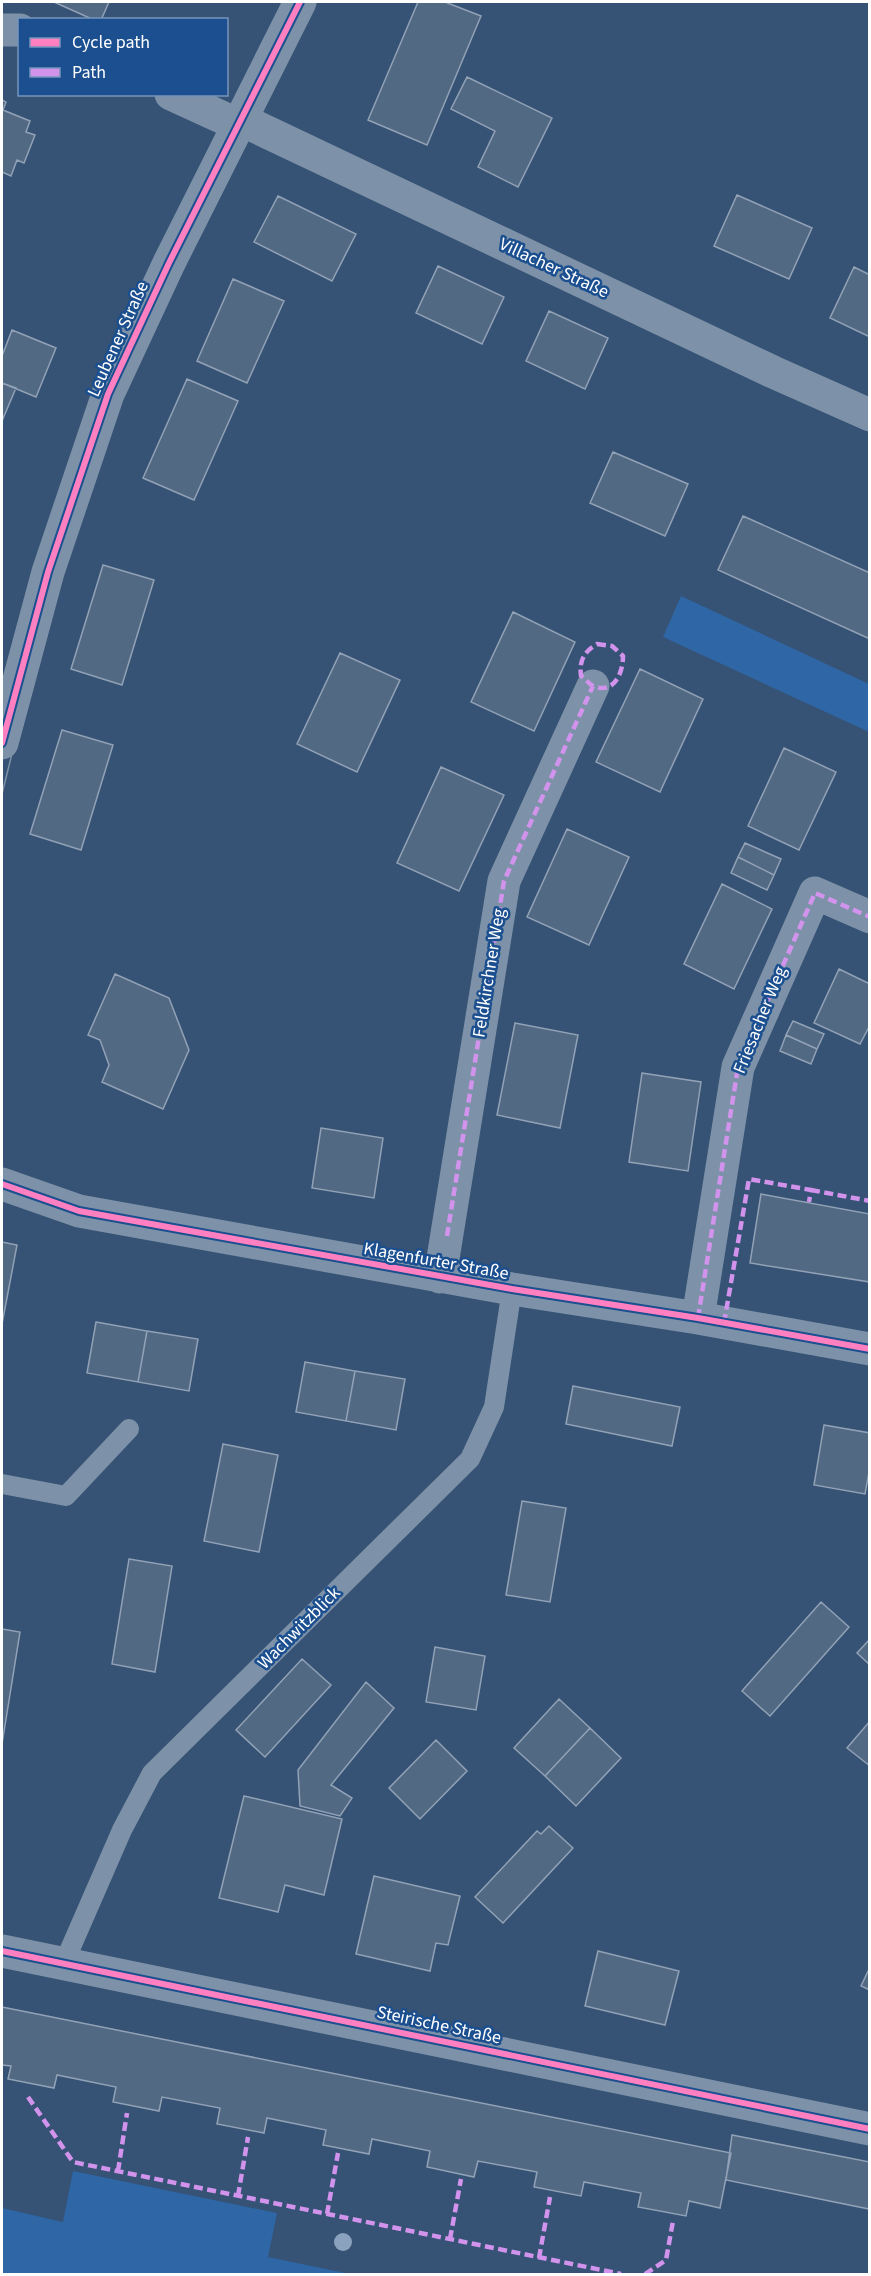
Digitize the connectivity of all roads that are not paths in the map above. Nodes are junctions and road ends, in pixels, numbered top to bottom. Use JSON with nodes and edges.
{"nodes":[{"id":1,"x":300,"y":2,"type":"edge"},
{"id":2,"x":2,"y":30,"type":"edge"},
{"id":3,"x":18,"y":30,"type":"edge"},
{"id":4,"x":175,"y":96,"type":"edge"},
{"id":5,"x":240,"y":123,"type":"junction"},
{"id":6,"x":870,"y":415,"type":"edge"},
{"id":7,"x":593,"y":686,"type":"dead end"},
{"id":8,"x":2,"y":743,"type":"edge"},
{"id":9,"x":870,"y":917,"type":"edge"},
{"id":10,"x":2,"y":1184,"type":"edge"},
{"id":11,"x":440,"y":1277,"type":"junction"},
{"id":12,"x":512,"y":1289,"type":"junction"},
{"id":13,"x":698,"y":1318,"type":"junction"},
{"id":14,"x":870,"y":1349,"type":"edge"},
{"id":15,"x":129,"y":1429,"type":"dead end"},
{"id":16,"x":2,"y":1484,"type":"edge"},
{"id":17,"x":2,"y":1951,"type":"edge"},
{"id":18,"x":64,"y":1963,"type":"junction"},
{"id":19,"x":870,"y":2129,"type":"edge"}],
"edges":[{"from":1,"to":5,"type":"street","name":"Leubener Straße"},
{"from":2,"to":3,"type":"street"},
{"from":4,"to":5,"type":"street","name":"Villacher Straße"},
{"from":5,"to":6,"type":"street","name":"Villacher Straße"},
{"from":5,"to":8,"type":"street","name":"Leubener Straße"},
{"from":7,"to":11,"type":"street","name":"Feldkirchner Weg"},
{"from":9,"to":13,"type":"street","name":"Friesacher Weg"},
{"from":10,"to":11,"type":"street","name":"Klagenfurter Straße"},
{"from":11,"to":12,"type":"street","name":"Klagenfurter Straße"},
{"from":12,"to":13,"type":"street","name":"Klagenfurter Straße"},
{"from":12,"to":18,"type":"lane","name":"Wachwitzblick"},
{"from":13,"to":14,"type":"street","name":"Klagenfurter Straße"},
{"from":15,"to":16,"type":"lane"},
{"from":17,"to":18,"type":"street","name":"Steirische Straße"},
{"from":18,"to":19,"type":"street","name":"Steirische Straße"}]}
